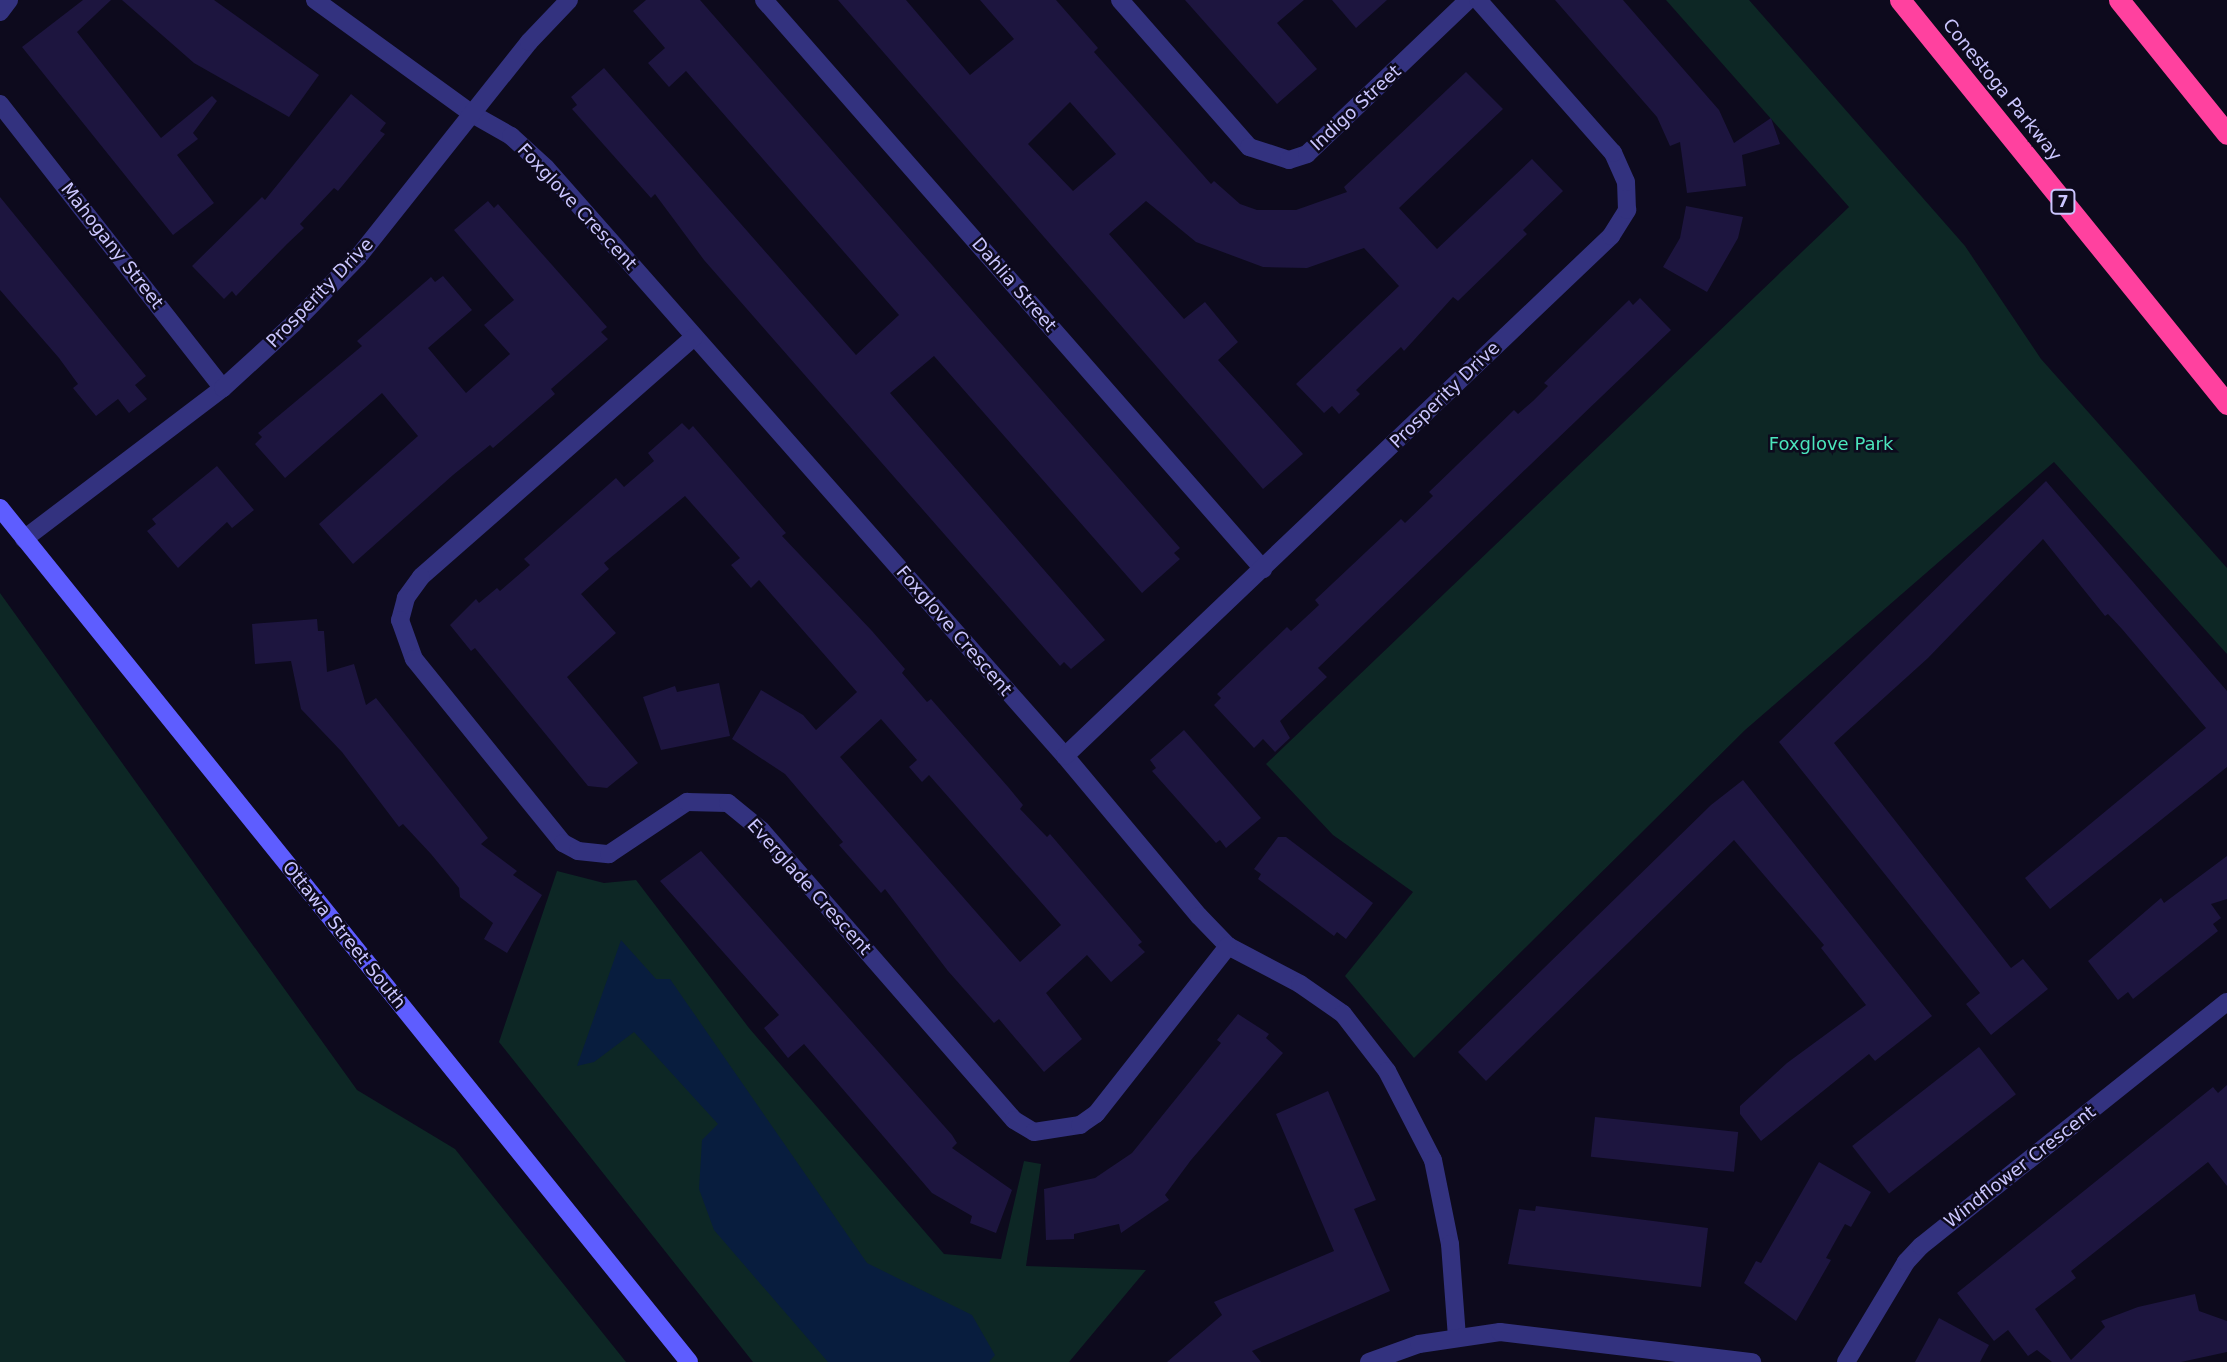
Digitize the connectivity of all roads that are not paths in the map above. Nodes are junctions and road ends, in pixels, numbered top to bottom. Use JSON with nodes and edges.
{"nodes":[{"id":1,"x":9,"y":0,"type":"edge"},
{"id":2,"x":315,"y":0,"type":"edge"},
{"id":3,"x":569,"y":0,"type":"edge"},
{"id":4,"x":764,"y":0,"type":"edge"},
{"id":5,"x":1120,"y":0,"type":"edge"},
{"id":6,"x":1468,"y":0,"type":"edge"},
{"id":7,"x":1478,"y":0,"type":"edge"},
{"id":8,"x":1900,"y":0,"type":"edge"},
{"id":9,"x":2119,"y":0,"type":"edge"},
{"id":10,"x":0,"y":12,"type":"edge"},
{"id":11,"x":0,"y":104,"type":"edge"},
{"id":12,"x":474,"y":115,"type":"junction"},
{"id":13,"x":2227,"y":134,"type":"edge"},
{"id":14,"x":694,"y":337,"type":"junction"},
{"id":15,"x":223,"y":388,"type":"junction"},
{"id":16,"x":2227,"y":404,"type":"edge"},
{"id":17,"x":0,"y":508,"type":"edge"},
{"id":18,"x":24,"y":539,"type":"junction"},
{"id":19,"x":1263,"y":569,"type":"junction"},
{"id":20,"x":1065,"y":756,"type":"junction"},
{"id":21,"x":1228,"y":946,"type":"junction"},
{"id":22,"x":2227,"y":1002,"type":"edge"},
{"id":23,"x":1457,"y":1337,"type":"junction"},
{"id":24,"x":689,"y":1362,"type":"edge"},
{"id":25,"x":1369,"y":1362,"type":"edge"},
{"id":26,"x":1752,"y":1362,"type":"edge"},
{"id":27,"x":1846,"y":1362,"type":"edge"}],
"edges":[{"from":1,"to":10,"type":"street"},
{"from":2,"to":12,"type":"street","name":"Foxglove Crescent"},
{"from":3,"to":12,"type":"street","name":"Prosperity Drive"},
{"from":4,"to":19,"type":"street","name":"Dahlia Street"},
{"from":5,"to":6,"type":"street","name":"Indigo Street"},
{"from":7,"to":19,"type":"street","name":"Prosperity Drive"},
{"from":8,"to":16,"type":"highway","name":"Conestoga Parkway","number":"7"},
{"from":9,"to":13,"type":"highway"},
{"from":11,"to":15,"type":"street","name":"Mahogany Street"},
{"from":12,"to":14,"type":"street","name":"Foxglove Crescent"},
{"from":12,"to":15,"type":"street","name":"Prosperity Drive"},
{"from":14,"to":20,"type":"street","name":"Foxglove Crescent"},
{"from":14,"to":21,"type":"street","name":"Everglade Crescent"},
{"from":15,"to":18,"type":"street","name":"Prosperity Drive"},
{"from":17,"to":18,"type":"main road","name":"Ottawa Street South"},
{"from":18,"to":24,"type":"main road","name":"Ottawa Street South"},
{"from":19,"to":20,"type":"street","name":"Prosperity Drive"},
{"from":20,"to":21,"type":"street","name":"Foxglove Crescent"},
{"from":21,"to":23,"type":"street","name":"Foxglove Crescent"},
{"from":22,"to":27,"type":"street","name":"Windflower Crescent"},
{"from":23,"to":25,"type":"street"},
{"from":23,"to":26,"type":"street"}]}
